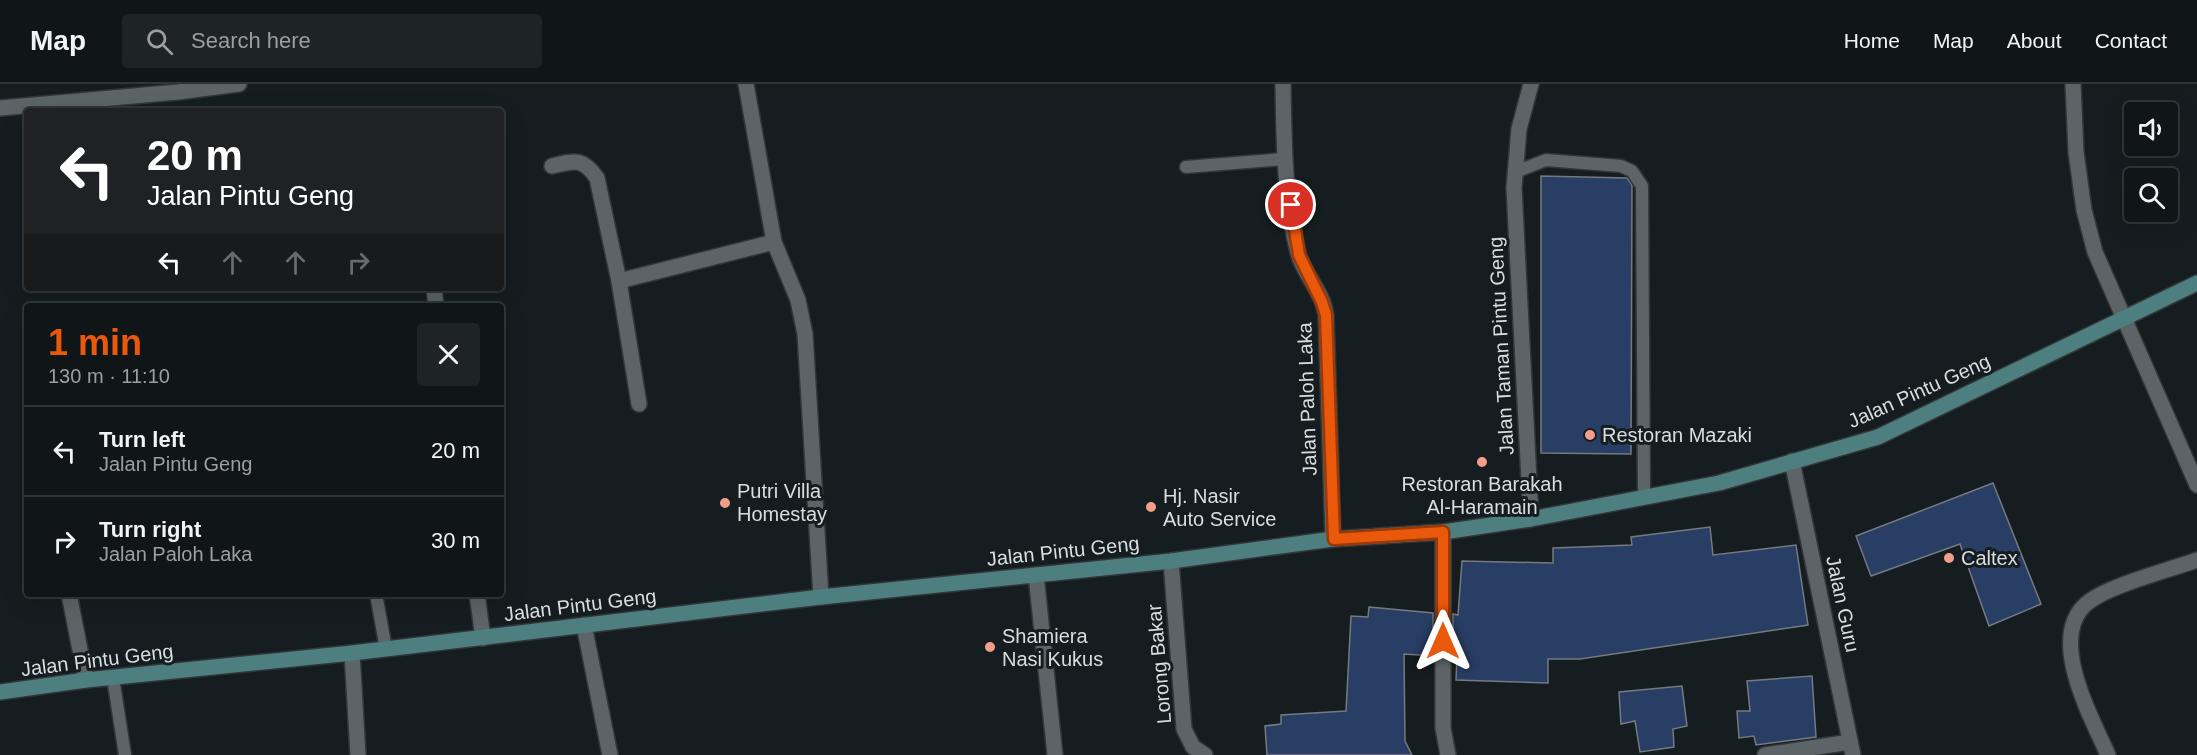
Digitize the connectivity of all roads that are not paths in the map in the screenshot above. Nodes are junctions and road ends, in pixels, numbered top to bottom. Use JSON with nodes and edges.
{"nodes":[{"id":1,"x":239,"y":84,"type":"edge"},
{"id":2,"x":746,"y":84,"type":"edge"},
{"id":3,"x":1283,"y":84,"type":"edge"},
{"id":4,"x":1531,"y":84,"type":"edge"},
{"id":5,"x":2073,"y":84,"type":"edge"},
{"id":6,"x":178,"y":88,"type":"edge"},
{"id":7,"x":0,"y":108,"type":"edge"},
{"id":8,"x":1284,"y":159,"type":"junction"},
{"id":9,"x":552,"y":166,"type":"dead end"},
{"id":10,"x":1186,"y":167,"type":"dead end"},
{"id":11,"x":1518,"y":171,"type":"junction"},
{"id":12,"x":774,"y":242,"type":"junction"},
{"id":13,"x":619,"y":281,"type":"junction"},
{"id":14,"x":2197,"y":283,"type":"edge"},
{"id":15,"x":2126,"y":319,"type":"junction"},
{"id":16,"x":639,"y":404,"type":"dead end"},
{"id":17,"x":1792,"y":461,"type":"junction"},
{"id":18,"x":2197,"y":485,"type":"edge"},
{"id":19,"x":1644,"y":497,"type":"junction"},
{"id":20,"x":1531,"y":519,"type":"junction"},
{"id":21,"x":1443,"y":532,"type":"junction"},
{"id":22,"x":1334,"y":539,"type":"junction"},
{"id":23,"x":2197,"y":560,"type":"edge"},
{"id":24,"x":1171,"y":561,"type":"junction"},
{"id":25,"x":1036,"y":575,"type":"junction"},
{"id":26,"x":70,"y":597,"type":"edge"},
{"id":27,"x":377,"y":597,"type":"edge"},
{"id":28,"x":477,"y":597,"type":"edge"},
{"id":29,"x":821,"y":597,"type":"junction"},
{"id":30,"x":584,"y":626,"type":"junction"},
{"id":31,"x":483,"y":638,"type":"junction"},
{"id":32,"x":386,"y":649,"type":"junction"},
{"id":33,"x":352,"y":654,"type":"junction"},
{"id":34,"x":113,"y":678,"type":"junction"},
{"id":35,"x":86,"y":680,"type":"junction"},
{"id":36,"x":0,"y":692,"type":"edge"},
{"id":37,"x":1852,"y":749,"type":"edge"},
{"id":38,"x":125,"y":755,"type":"edge"},
{"id":39,"x":358,"y":755,"type":"edge"},
{"id":40,"x":610,"y":755,"type":"edge"},
{"id":41,"x":1055,"y":755,"type":"edge"},
{"id":42,"x":1205,"y":755,"type":"edge"},
{"id":43,"x":1448,"y":755,"type":"edge"},
{"id":44,"x":1765,"y":755,"type":"edge"},
{"id":45,"x":2108,"y":755,"type":"edge"}],
"edges":[{"from":1,"to":6,"type":"street"},
{"from":2,"to":12,"type":"street"},
{"from":3,"to":8,"type":"street","name":"Jalan Paloh Laka"},
{"from":4,"to":11,"type":"street","name":"Jalan Taman Pintu Geng"},
{"from":5,"to":15,"type":"street"},
{"from":6,"to":7,"type":"street"},
{"from":8,"to":10,"type":"lane"},
{"from":8,"to":22,"type":"street","name":"Jalan Paloh Laka"},
{"from":9,"to":13,"type":"street"},
{"from":11,"to":19,"type":"lane"},
{"from":11,"to":20,"type":"street","name":"Jalan Taman Pintu Geng"},
{"from":12,"to":13,"type":"street"},
{"from":12,"to":29,"type":"street"},
{"from":13,"to":16,"type":"street"},
{"from":14,"to":15,"type":"main road","name":"Jalan Pintu Geng"},
{"from":15,"to":17,"type":"main road","name":"Jalan Pintu Geng"},
{"from":15,"to":18,"type":"street"},
{"from":17,"to":19,"type":"main road","name":"Jalan Pintu Geng"},
{"from":17,"to":37,"type":"street","name":"Jalan Guru"},
{"from":19,"to":20,"type":"main road","name":"Jalan Pintu Geng"},
{"from":20,"to":21,"type":"main road","name":"Jalan Pintu Geng"},
{"from":21,"to":22,"type":"main road","name":"Jalan Pintu Geng"},
{"from":21,"to":43,"type":"street"},
{"from":22,"to":24,"type":"main road","name":"Jalan Pintu Geng"},
{"from":23,"to":45,"type":"street"},
{"from":24,"to":25,"type":"main road","name":"Jalan Pintu Geng"},
{"from":24,"to":42,"type":"street","name":"Lorong Bakar"},
{"from":25,"to":29,"type":"main road","name":"Jalan Pintu Geng"},
{"from":25,"to":41,"type":"street"},
{"from":26,"to":35,"type":"street"},
{"from":27,"to":32,"type":"lane"},
{"from":28,"to":31,"type":"street"},
{"from":29,"to":30,"type":"main road","name":"Jalan Pintu Geng"},
{"from":30,"to":31,"type":"main road","name":"Jalan Pintu Geng"},
{"from":30,"to":40,"type":"street"},
{"from":31,"to":32,"type":"main road","name":"Jalan Pintu Geng"},
{"from":32,"to":33,"type":"main road","name":"Jalan Pintu Geng"},
{"from":33,"to":34,"type":"main road","name":"Jalan Pintu Geng"},
{"from":33,"to":39,"type":"street"},
{"from":34,"to":35,"type":"main road","name":"Jalan Pintu Geng"},
{"from":34,"to":38,"type":"lane"},
{"from":35,"to":36,"type":"main road","name":"Jalan Pintu Geng"},
{"from":37,"to":44,"type":"street"}]}
